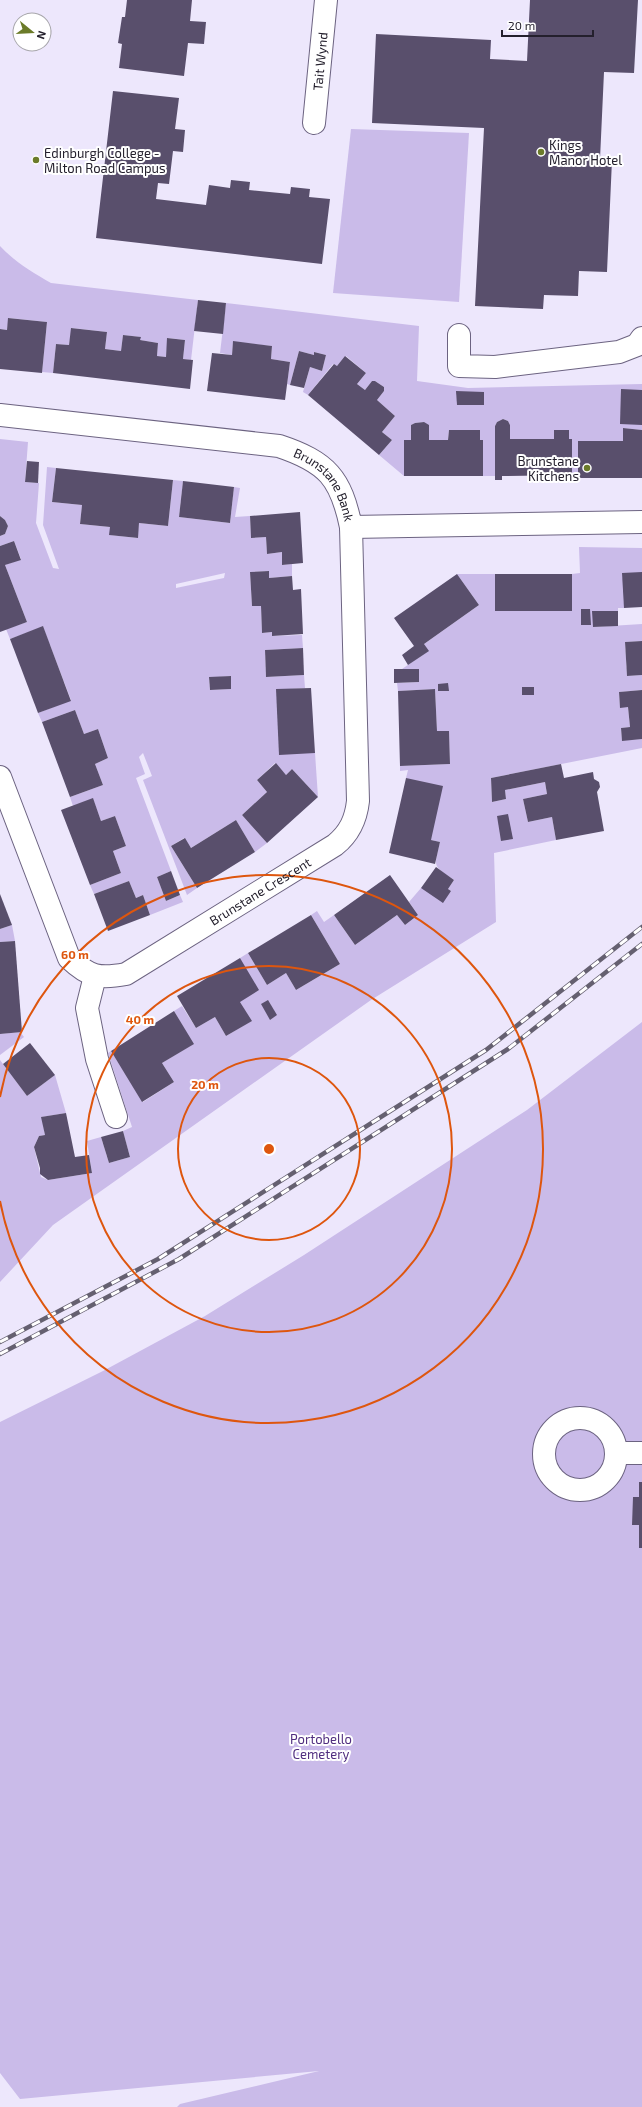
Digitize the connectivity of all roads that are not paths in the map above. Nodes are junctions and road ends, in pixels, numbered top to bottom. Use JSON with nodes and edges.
{"nodes":[{"id":1,"x":326,"y":0,"type":"edge"},
{"id":2,"x":314,"y":124,"type":"dead end"},
{"id":3,"x":459,"y":335,"type":"dead end"},
{"id":4,"x":642,"y":338,"type":"edge"},
{"id":5,"x":0,"y":415,"type":"edge"},
{"id":6,"x":642,"y":522,"type":"edge"},
{"id":7,"x":351,"y":527,"type":"junction"},
{"id":8,"x":0,"y":777,"type":"edge"},
{"id":9,"x":95,"y":976,"type":"junction"},
{"id":10,"x":116,"y":1117,"type":"dead end"},
{"id":11,"x":616,"y":1453,"type":"dead end"},
{"id":12,"x":642,"y":1453,"type":"edge"}],
"edges":[{"from":1,"to":2,"type":"street","name":"Tait Wynd"},
{"from":3,"to":4,"type":"street"},
{"from":5,"to":7,"type":"street","name":"Brunstane Bank"},
{"from":6,"to":7,"type":"street","name":"Brunstane Bank"},
{"from":7,"to":9,"type":"street","name":"Brunstane Crescent"},
{"from":8,"to":9,"type":"street"},
{"from":9,"to":10,"type":"street"},
{"from":11,"to":12,"type":"street"}]}
